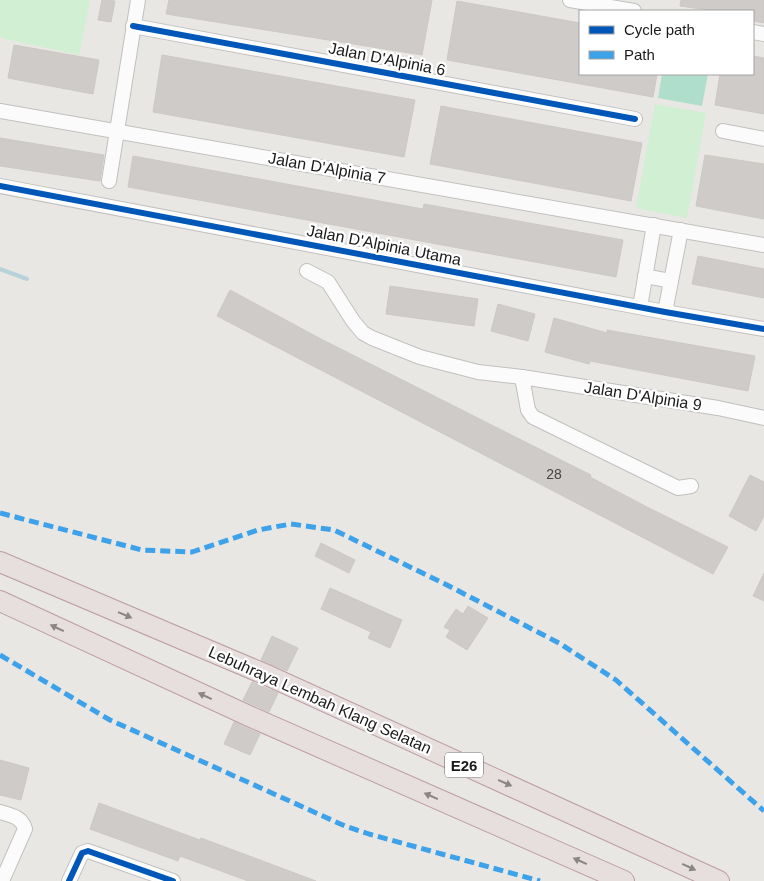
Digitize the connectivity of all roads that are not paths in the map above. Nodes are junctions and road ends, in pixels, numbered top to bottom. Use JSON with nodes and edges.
{"nodes":[{"id":1,"x":138,"y":0,"type":"edge"},
{"id":2,"x":570,"y":0,"type":"edge"},
{"id":3,"x":628,"y":10,"type":"edge"},
{"id":4,"x":134,"y":26,"type":"junction"},
{"id":5,"x":0,"y":110,"type":"edge"},
{"id":6,"x":635,"y":119,"type":"dead end"},
{"id":7,"x":117,"y":131,"type":"junction"},
{"id":8,"x":724,"y":131,"type":"dead end"},
{"id":9,"x":764,"y":138,"type":"edge"},
{"id":10,"x":109,"y":182,"type":"dead end"},
{"id":11,"x":0,"y":186,"type":"edge"},
{"id":12,"x":654,"y":225,"type":"junction"},
{"id":13,"x":681,"y":230,"type":"junction"},
{"id":14,"x":764,"y":245,"type":"edge"},
{"id":15,"x":307,"y":271,"type":"dead end"},
{"id":16,"x":645,"y":276,"type":"junction"},
{"id":17,"x":671,"y":281,"type":"junction"},
{"id":18,"x":640,"y":307,"type":"junction"},
{"id":19,"x":665,"y":312,"type":"junction"},
{"id":20,"x":764,"y":329,"type":"edge"},
{"id":21,"x":522,"y":377,"type":"junction"},
{"id":22,"x":764,"y":418,"type":"edge"},
{"id":23,"x":691,"y":486,"type":"dead end"},
{"id":24,"x":0,"y":562,"type":"edge"},
{"id":25,"x":0,"y":601,"type":"edge"},
{"id":26,"x":0,"y":812,"type":"edge"},
{"id":27,"x":2,"y":881,"type":"edge"},
{"id":28,"x":69,"y":881,"type":"edge"},
{"id":29,"x":173,"y":881,"type":"edge"},
{"id":30,"x":624,"y":881,"type":"edge"},
{"id":31,"x":719,"y":881,"type":"edge"}],
"edges":[{"from":1,"to":4,"type":"street"},
{"from":2,"to":3,"type":"street"},
{"from":4,"to":6,"type":"street","name":"Jalan D'Alpinia 6"},
{"from":4,"to":7,"type":"street"},
{"from":5,"to":7,"type":"street","name":"Jalan D'Alpinia 7"},
{"from":7,"to":10,"type":"street"},
{"from":7,"to":12,"type":"street","name":"Jalan D'Alpinia 7"},
{"from":8,"to":9,"type":"street"},
{"from":11,"to":18,"type":"street","name":"Jalan D'Alpinia Utama"},
{"from":12,"to":13,"type":"street","name":"Jalan D'Alpinia 7"},
{"from":12,"to":16,"type":"street"},
{"from":13,"to":14,"type":"street","name":"Jalan D'Alpinia 7"},
{"from":13,"to":17,"type":"street"},
{"from":15,"to":21,"type":"street","name":"Jalan D'Alpinia 9"},
{"from":16,"to":17,"type":"street"},
{"from":16,"to":18,"type":"street"},
{"from":17,"to":19,"type":"street"},
{"from":18,"to":19,"type":"street","name":"Jalan D'Alpinia Utama"},
{"from":19,"to":20,"type":"street","name":"Jalan D'Alpinia Utama"},
{"from":21,"to":22,"type":"street","name":"Jalan D'Alpinia 9"},
{"from":21,"to":23,"type":"street"},
{"from":24,"to":31,"type":"highway","name":"Lebuhraya Lembah Klang Selatan","number":"E26","one_way":true},
{"from":30,"to":25,"type":"highway","number":"E26","one_way":true},
{"from":26,"to":27,"type":"street"},
{"from":28,"to":29,"type":"street"}]}
